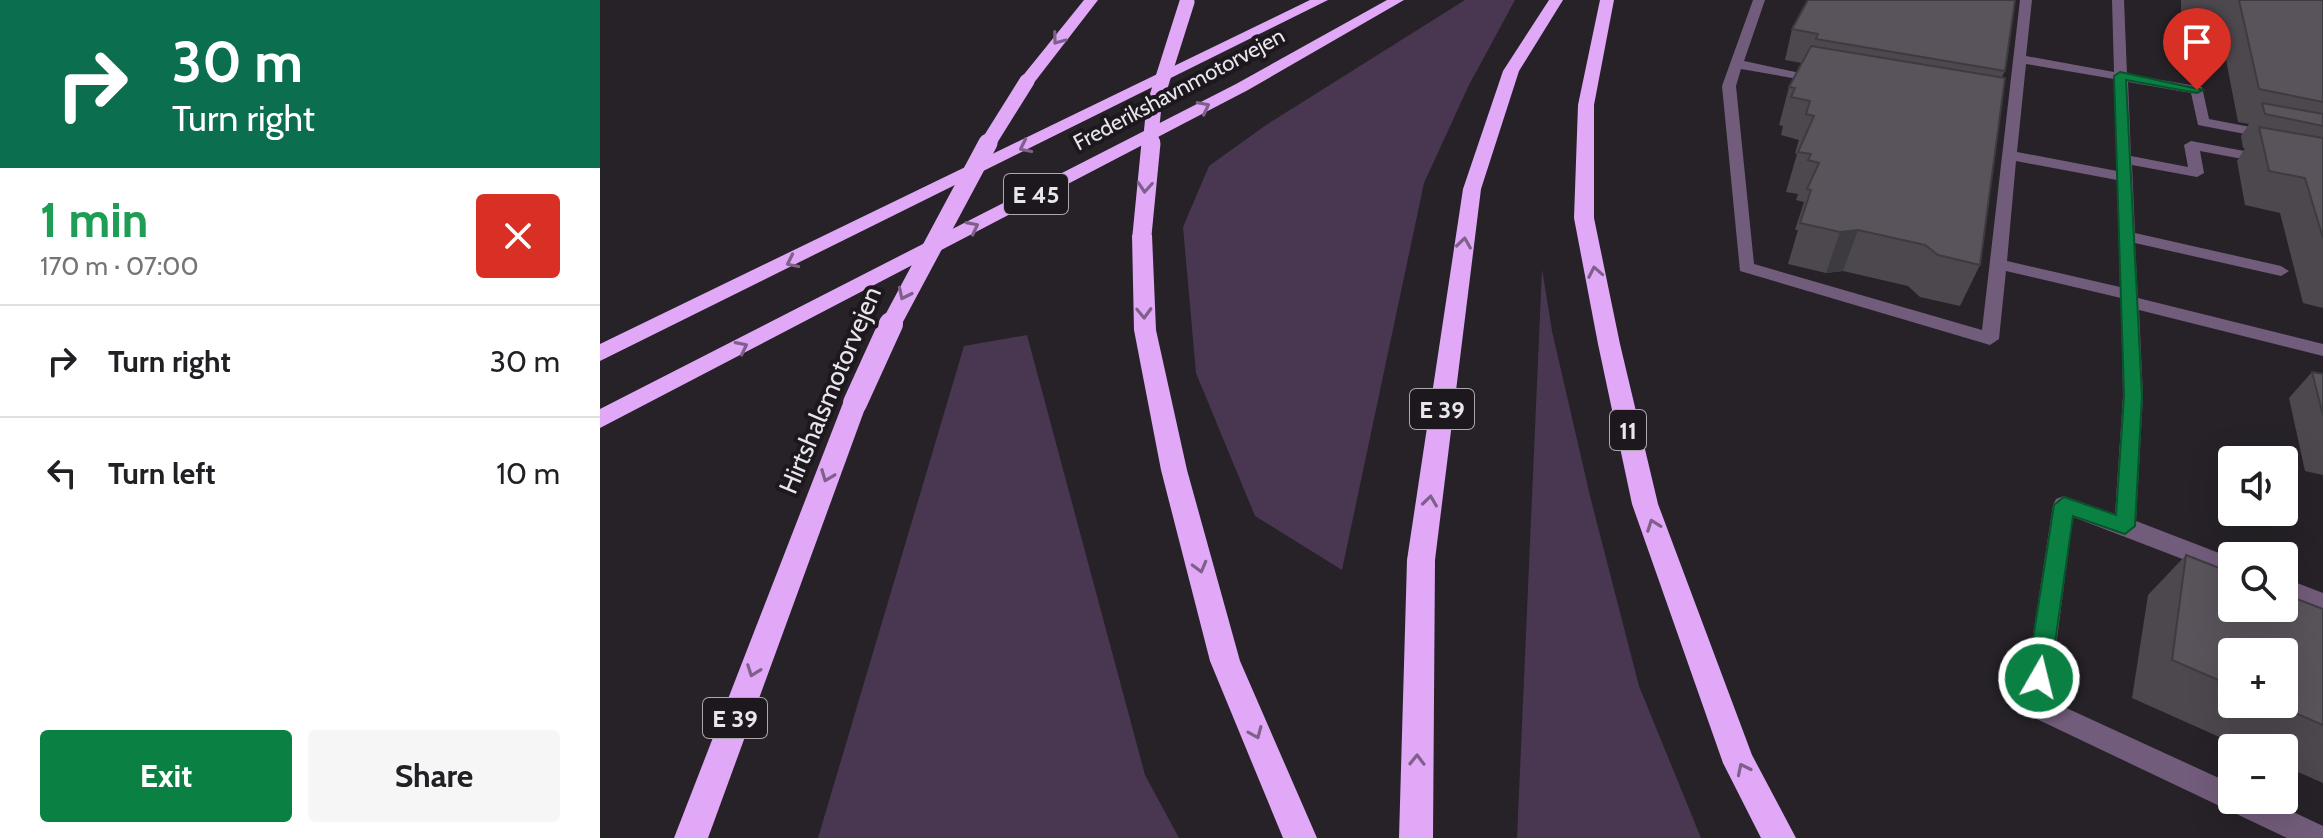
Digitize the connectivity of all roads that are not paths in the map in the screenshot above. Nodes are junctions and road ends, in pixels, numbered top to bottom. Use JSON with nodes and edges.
{"nodes":[{"id":1,"x":1091,"y":0,"type":"edge"},
{"id":2,"x":1321,"y":0,"type":"edge"},
{"id":3,"x":1397,"y":0,"type":"edge"},
{"id":4,"x":1556,"y":0,"type":"edge"},
{"id":5,"x":1607,"y":0,"type":"edge"},
{"id":6,"x":1759,"y":0,"type":"edge"},
{"id":7,"x":2118,"y":0,"type":"edge"},
{"id":8,"x":1188,"y":1,"type":"edge"},
{"id":9,"x":2021,"y":8,"type":"edge"},
{"id":10,"x":2020,"y":59,"type":"junction"},
{"id":11,"x":1737,"y":64,"type":"junction"},
{"id":12,"x":2120,"y":76,"type":"junction"},
{"id":13,"x":1830,"y":80,"type":"edge"},
{"id":14,"x":2323,"y":145,"type":"edge"},
{"id":15,"x":2010,"y":155,"type":"junction"},
{"id":16,"x":2124,"y":159,"type":"junction"},
{"id":17,"x":2323,"y":170,"type":"edge"},
{"id":18,"x":2124,"y":177,"type":"junction"},
{"id":19,"x":2127,"y":236,"type":"junction"},
{"id":20,"x":1998,"y":264,"type":"junction"},
{"id":21,"x":2281,"y":271,"type":"dead end"},
{"id":22,"x":2130,"y":298,"type":"junction"},
{"id":23,"x":600,"y":350,"type":"edge"},
{"id":24,"x":2323,"y":350,"type":"edge"},
{"id":25,"x":600,"y":421,"type":"edge"},
{"id":26,"x":2125,"y":526,"type":"junction"},
{"id":27,"x":2218,"y":563,"type":"edge"},
{"id":28,"x":2298,"y":593,"type":"edge"},
{"id":29,"x":2323,"y":603,"type":"edge"},
{"id":30,"x":2218,"y":792,"type":"edge"},
{"id":31,"x":2266,"y":814,"type":"edge"},
{"id":32,"x":691,"y":838,"type":"edge"},
{"id":33,"x":1300,"y":838,"type":"edge"},
{"id":34,"x":1416,"y":838,"type":"edge"},
{"id":35,"x":1779,"y":838,"type":"edge"},
{"id":36,"x":2318,"y":838,"type":"edge"}],
"edges":[{"from":1,"to":32,"type":"highway","name":"Hirtshalsmotorvejen","number":"E 39","one_way":true,"bridge":true},
{"from":2,"to":23,"type":"highway","name":"Frederikshavnmotorvejen","number":"E 45","one_way":true},
{"from":25,"to":3,"type":"highway","name":"Frederikshavnmotorvejen","number":"E 45","one_way":true},
{"from":34,"to":4,"type":"highway","number":"E 39","one_way":true},
{"from":35,"to":5,"type":"highway","number":"11","one_way":true},
{"from":6,"to":11,"type":"street"},
{"from":7,"to":12,"type":"street"},
{"from":8,"to":33,"type":"highway","one_way":true,"bridge":true},
{"from":9,"to":10,"type":"street"},
{"from":10,"to":12,"type":"street"},
{"from":10,"to":15,"type":"street"},
{"from":11,"to":13,"type":"street"},
{"from":11,"to":20,"type":"street"},
{"from":12,"to":14,"type":"street"},
{"from":12,"to":16,"type":"street"},
{"from":15,"to":18,"type":"street"},
{"from":15,"to":20,"type":"street"},
{"from":16,"to":17,"type":"street"},
{"from":16,"to":18,"type":"street"},
{"from":18,"to":19,"type":"street"},
{"from":19,"to":21,"type":"street"},
{"from":19,"to":22,"type":"street"},
{"from":20,"to":22,"type":"street"},
{"from":22,"to":24,"type":"street"},
{"from":22,"to":26,"type":"street"},
{"from":26,"to":27,"type":"street"},
{"from":26,"to":30,"type":"street"},
{"from":28,"to":29,"type":"street"},
{"from":31,"to":36,"type":"street"}]}
